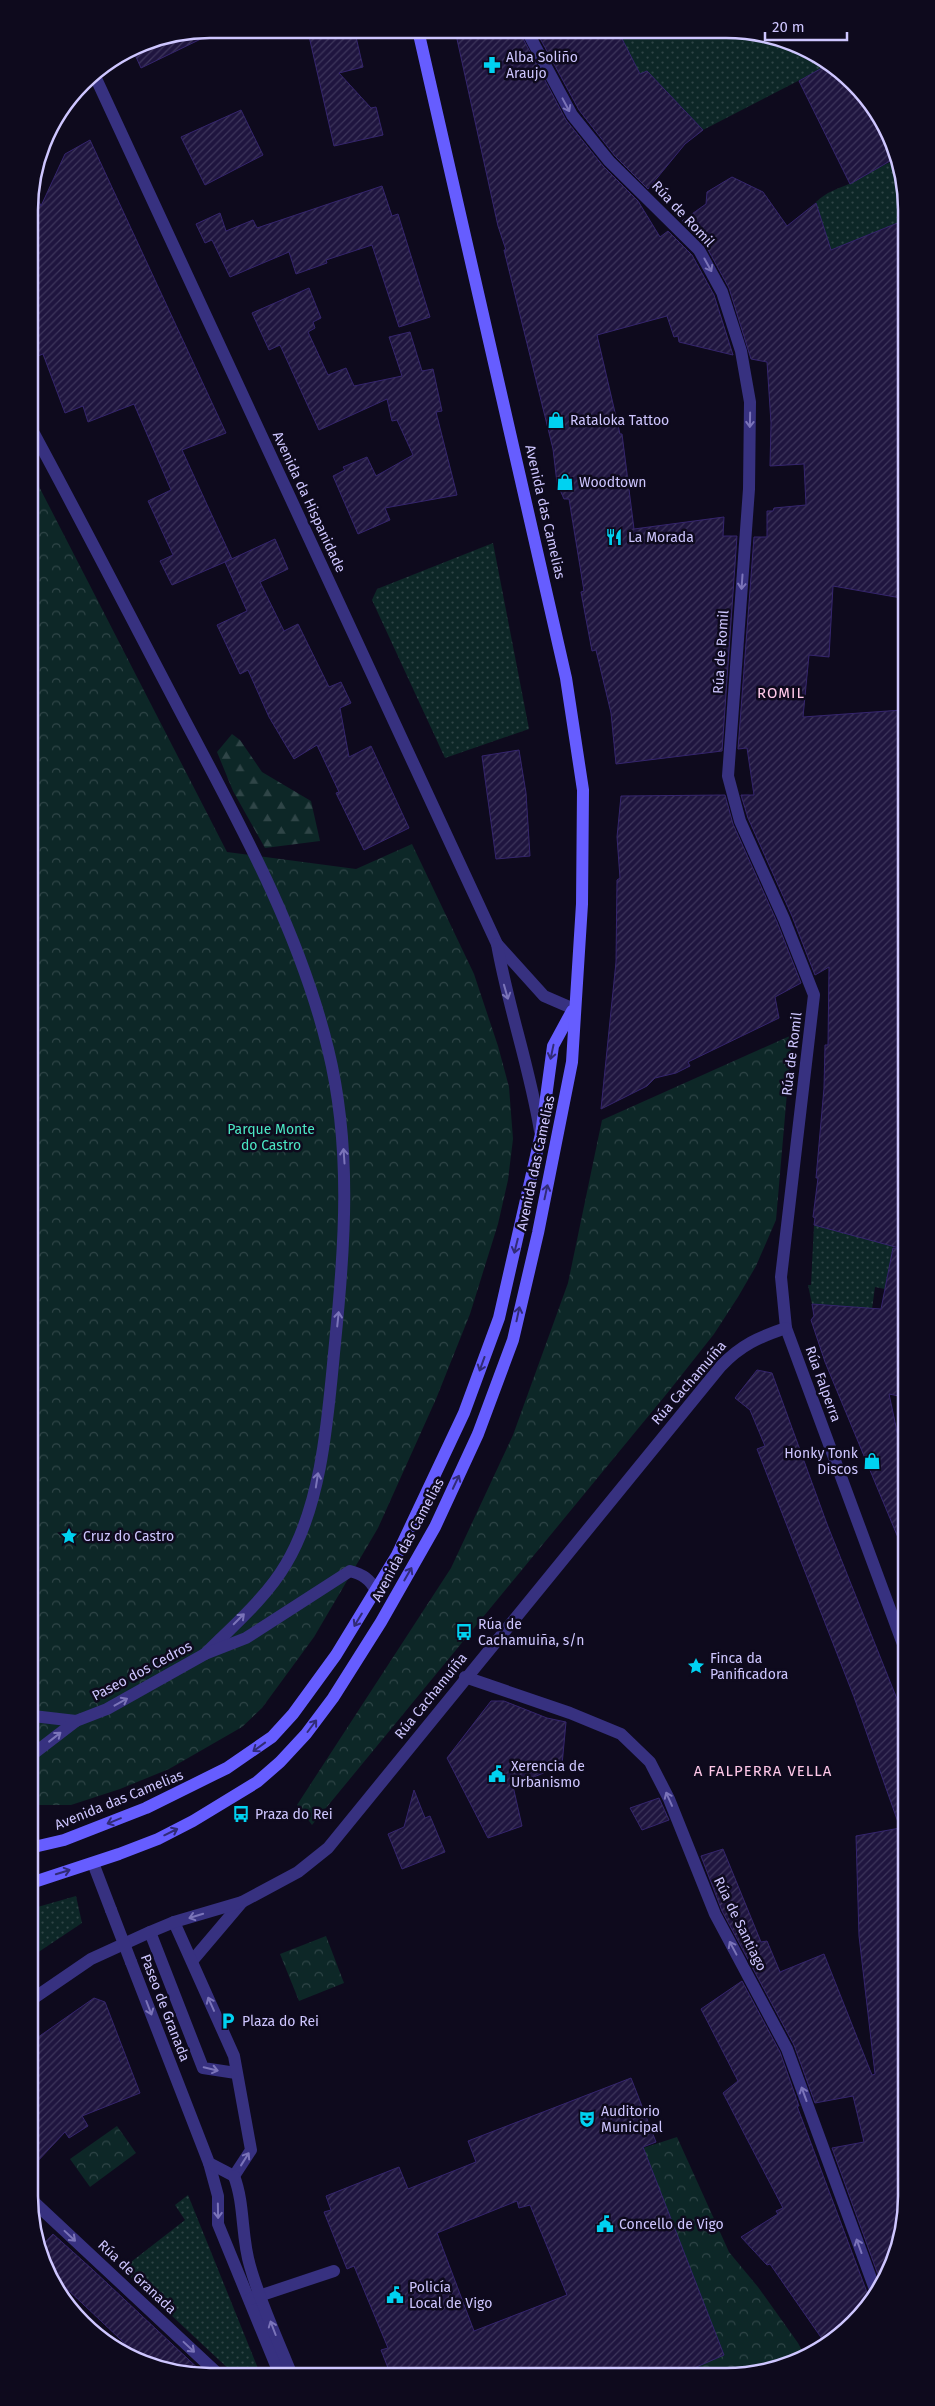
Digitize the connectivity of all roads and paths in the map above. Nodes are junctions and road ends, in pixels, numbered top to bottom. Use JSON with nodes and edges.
{"nodes":[{"id":1,"x":420,"y":38,"type":"edge"},
{"id":2,"x":531,"y":38,"type":"edge"},
{"id":3,"x":97,"y":80,"type":"edge"},
{"id":4,"x":38,"y":441,"type":"edge"},
{"id":5,"x":497,"y":944,"type":"junction"},
{"id":6,"x":574,"y":1008,"type":"junction"},
{"id":7,"x":541,"y":1134,"type":"junction"},
{"id":8,"x":786,"y":1328,"type":"junction"},
{"id":9,"x":376,"y":1591,"type":"junction"},
{"id":10,"x":897,"y":1629,"type":"edge"},
{"id":11,"x":205,"y":1654,"type":"junction"},
{"id":12,"x":465,"y":1677,"type":"junction"},
{"id":13,"x":38,"y":1717,"type":"edge"},
{"id":14,"x":76,"y":1721,"type":"junction"},
{"id":15,"x":38,"y":1751,"type":"edge"},
{"id":16,"x":38,"y":1847,"type":"edge"},
{"id":17,"x":93,"y":1863,"type":"junction"},
{"id":18,"x":38,"y":1881,"type":"edge"},
{"id":19,"x":242,"y":1902,"type":"junction"},
{"id":20,"x":174,"y":1922,"type":"junction"},
{"id":21,"x":150,"y":1932,"type":"junction"},
{"id":22,"x":192,"y":1962,"type":"junction"},
{"id":23,"x":38,"y":1995,"type":"edge"},
{"id":24,"x":236,"y":2072,"type":"junction"},
{"id":25,"x":209,"y":2163,"type":"junction"},
{"id":26,"x":234,"y":2176,"type":"junction"},
{"id":27,"x":38,"y":2206,"type":"edge"},
{"id":28,"x":334,"y":2271,"type":"dead end"},
{"id":29,"x":873,"y":2284,"type":"edge"},
{"id":30,"x":255,"y":2298,"type":"junction"},
{"id":31,"x":212,"y":2368,"type":"edge"},
{"id":32,"x":277,"y":2368,"type":"edge"},
{"id":33,"x":289,"y":2368,"type":"edge"}],
"edges":[{"from":1,"to":6,"type":"main road","name":"Avenida das Camelias"},
{"from":2,"to":8,"type":"street","name":"Rúa de Romil","one_way":true},
{"from":3,"to":5,"type":"street","name":"Avenida da Hispanidade"},
{"from":11,"to":4,"type":"street","one_way":true},
{"from":5,"to":6,"type":"street","name":"Avenida da Hispanidade"},
{"from":5,"to":7,"type":"street","name":"Avenida da Hispanidade","one_way":true},
{"from":6,"to":7,"type":"main road","name":"Avenida das Camelias","one_way":true},
{"from":17,"to":6,"type":"main road","name":"Avenida das Camelias","one_way":true},
{"from":7,"to":9,"type":"main road","name":"Avenida das Camelias","one_way":true},
{"from":8,"to":10,"type":"street","name":"Rúa Falperra"},
{"from":8,"to":12,"type":"street","name":"Rúa Cachamuíña"},
{"from":9,"to":11,"type":"street"},
{"from":9,"to":16,"type":"main road","name":"Avenida das Camelias","one_way":true},
{"from":14,"to":11,"type":"street","name":"Paseo dos Cedros","one_way":true},
{"from":12,"to":19,"type":"street","name":"Rúa Cachamuíña"},
{"from":29,"to":12,"type":"street","name":"Rúa de Santiago","one_way":true},
{"from":13,"to":14,"type":"street","name":"Paseo dos Cedros"},
{"from":15,"to":14,"type":"street","one_way":true},
{"from":18,"to":17,"type":"main road","name":"Avenida das Camelias","one_way":true},
{"from":17,"to":25,"type":"street","name":"Paseo de Granada","one_way":true,"bridge":true},
{"from":19,"to":20,"type":"street","name":"Rúa Cachamuíña","one_way":true},
{"from":19,"to":22,"type":"street"},
{"from":20,"to":21,"type":"street","name":"Rúa Cachamuíña"},
{"from":20,"to":22,"type":"street"},
{"from":21,"to":23,"type":"street","name":"Rúa Cachamuíña"},
{"from":21,"to":24,"type":"street","one_way":true},
{"from":24,"to":22,"type":"street","one_way":true},
{"from":26,"to":24,"type":"street","one_way":true},
{"from":25,"to":26,"type":"street"},
{"from":25,"to":30,"type":"street","name":"Paseo de Granada","one_way":true},
{"from":26,"to":30,"type":"street"},
{"from":27,"to":31,"type":"street","name":"Rúa de Granada","one_way":true},
{"from":28,"to":30,"type":"street"},
{"from":30,"to":32,"type":"street"},
{"from":33,"to":30,"type":"street","one_way":true}]}
